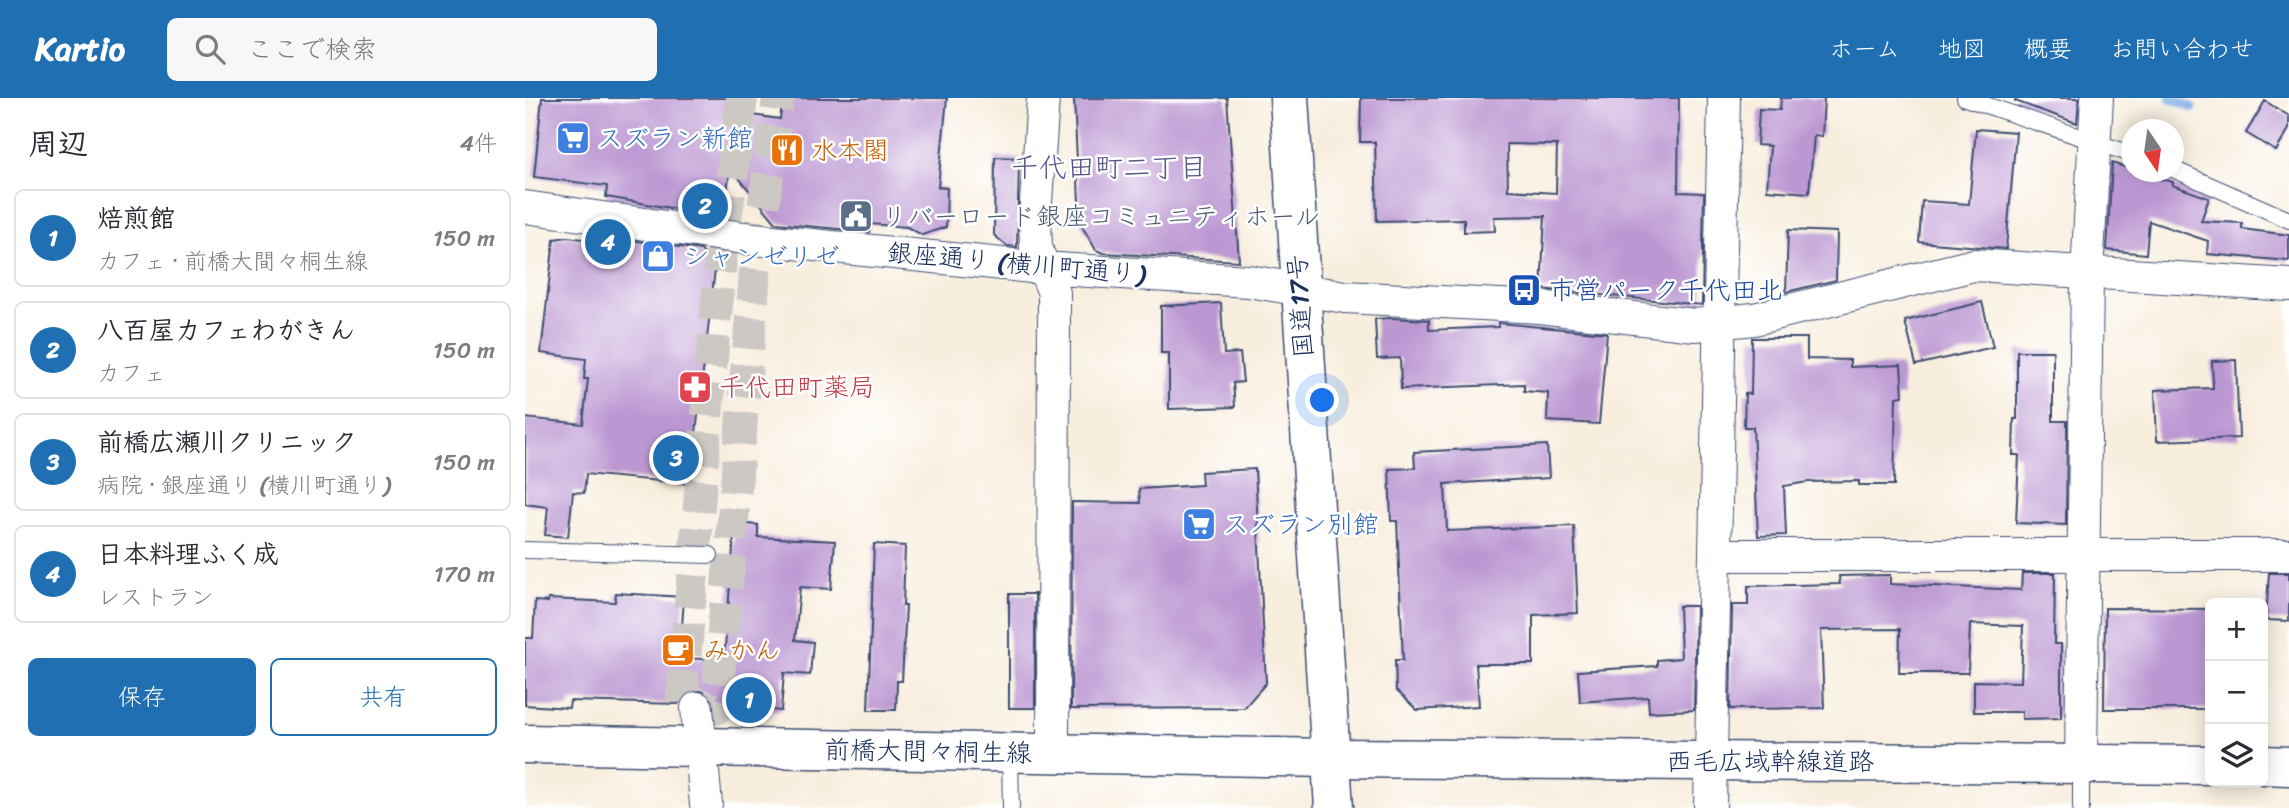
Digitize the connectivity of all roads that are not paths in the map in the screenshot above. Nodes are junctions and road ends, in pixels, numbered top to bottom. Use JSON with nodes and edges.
{"nodes":[{"id":1,"x":1043,"y":98,"type":"edge"},
{"id":2,"x":1289,"y":98,"type":"edge"},
{"id":3,"x":1724,"y":98,"type":"edge"},
{"id":4,"x":1965,"y":98,"type":"edge"},
{"id":5,"x":2097,"y":98,"type":"edge"},
{"id":6,"x":2093,"y":141,"type":"junction"},
{"id":7,"x":2121,"y":151,"type":"edge"},
{"id":8,"x":2184,"y":174,"type":"edge"},
{"id":9,"x":525,"y":207,"type":"edge"},
{"id":10,"x":2289,"y":220,"type":"edge"},
{"id":11,"x":1042,"y":268,"type":"junction"},
{"id":12,"x":2087,"y":273,"type":"junction"},
{"id":13,"x":2289,"y":285,"type":"edge"},
{"id":14,"x":1299,"y":290,"type":"junction"},
{"id":15,"x":1718,"y":325,"type":"junction"},
{"id":16,"x":525,"y":550,"type":"edge"},
{"id":17,"x":710,"y":555,"type":"dead end"},
{"id":18,"x":1716,"y":555,"type":"junction"},
{"id":19,"x":2289,"y":555,"type":"edge"},
{"id":20,"x":2082,"y":556,"type":"junction"},
{"id":21,"x":697,"y":708,"type":"dead end"},
{"id":22,"x":525,"y":744,"type":"edge"},
{"id":23,"x":701,"y":749,"type":"junction"},
{"id":24,"x":1010,"y":753,"type":"junction"},
{"id":25,"x":1053,"y":753,"type":"junction"},
{"id":26,"x":1331,"y":758,"type":"junction"},
{"id":27,"x":1711,"y":760,"type":"junction"},
{"id":28,"x":2081,"y":763,"type":"junction"},
{"id":29,"x":2205,"y":765,"type":"edge"},
{"id":30,"x":2268,"y":765,"type":"edge"},
{"id":31,"x":2289,"y":766,"type":"edge"},
{"id":32,"x":706,"y":804,"type":"dead end"},
{"id":33,"x":1011,"y":808,"type":"edge"},
{"id":34,"x":1334,"y":808,"type":"edge"},
{"id":35,"x":1710,"y":808,"type":"edge"},
{"id":36,"x":2081,"y":808,"type":"edge"}],
"edges":[{"from":1,"to":11,"type":"street"},
{"from":2,"to":14,"type":"main road","name":"国道17号"},
{"from":3,"to":15,"type":"street"},
{"from":4,"to":6,"type":"lane"},
{"from":5,"to":6,"type":"street"},
{"from":6,"to":7,"type":"lane"},
{"from":6,"to":12,"type":"street"},
{"from":8,"to":10,"type":"lane"},
{"from":9,"to":11,"type":"street","name":"銀座通り (横川町通り)"},
{"from":11,"to":14,"type":"street","name":"銀座通り (横川町通り)"},
{"from":11,"to":25,"type":"street"},
{"from":12,"to":13,"type":"street","name":"銀座通り (横川町通り)"},
{"from":12,"to":15,"type":"street","name":"銀座通り (横川町通り)"},
{"from":12,"to":20,"type":"street"},
{"from":14,"to":15,"type":"street","name":"銀座通り (横川町通り)"},
{"from":14,"to":26,"type":"main road","name":"国道17号"},
{"from":15,"to":18,"type":"street"},
{"from":16,"to":17,"type":"lane"},
{"from":18,"to":20,"type":"street"},
{"from":18,"to":27,"type":"street"},
{"from":19,"to":20,"type":"street"},
{"from":20,"to":28,"type":"street"},
{"from":21,"to":23,"type":"street"},
{"from":22,"to":23,"type":"main road","name":"前橋大間々桐生線"},
{"from":23,"to":24,"type":"main road","name":"前橋大間々桐生線"},
{"from":23,"to":32,"type":"street"},
{"from":24,"to":25,"type":"main road","name":"前橋大間々桐生線"},
{"from":24,"to":33,"type":"lane"},
{"from":25,"to":26,"type":"main road","name":"前橋大間々桐生線"},
{"from":26,"to":27,"type":"main road","name":"西毛広域幹線道路"},
{"from":26,"to":34,"type":"main road","name":"国道17号"},
{"from":27,"to":28,"type":"main road","name":"西毛広域幹線道路"},
{"from":27,"to":35,"type":"street"},
{"from":28,"to":29,"type":"main road","name":"西毛広域幹線道路"},
{"from":28,"to":36,"type":"lane"},
{"from":30,"to":31,"type":"main road"}]}
